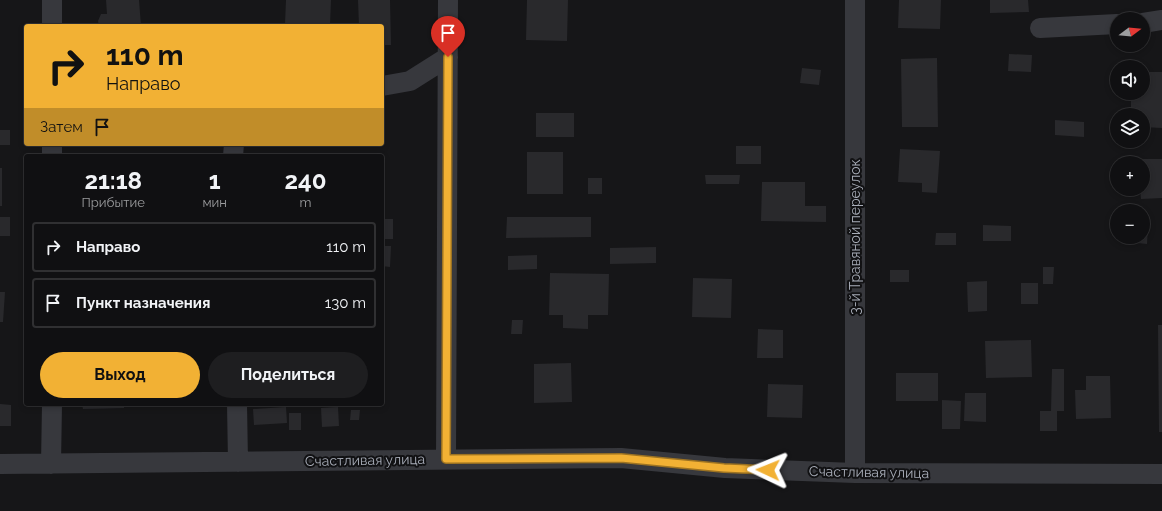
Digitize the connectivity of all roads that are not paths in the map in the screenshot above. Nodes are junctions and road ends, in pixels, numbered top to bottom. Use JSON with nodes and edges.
{"nodes":[{"id":1,"x":52,"y":0,"type":"edge"},
{"id":2,"x":448,"y":0,"type":"edge"},
{"id":3,"x":855,"y":0,"type":"edge"},
{"id":4,"x":1162,"y":20,"type":"edge"},
{"id":5,"x":1150,"y":21,"type":"edge"},
{"id":6,"x":52,"y":24,"type":"edge"},
{"id":7,"x":1110,"y":24,"type":"edge"},
{"id":8,"x":1040,"y":28,"type":"dead end"},
{"id":9,"x":448,"y":57,"type":"junction"},
{"id":10,"x":384,"y":86,"type":"edge"},
{"id":11,"x":52,"y":406,"type":"edge"},
{"id":12,"x":237,"y":406,"type":"edge"},
{"id":13,"x":446,"y":459,"type":"junction"},
{"id":14,"x":238,"y":462,"type":"junction"},
{"id":15,"x":0,"y":464,"type":"edge"},
{"id":16,"x":51,"y":464,"type":"junction"},
{"id":17,"x":855,"y":473,"type":"junction"},
{"id":18,"x":1162,"y":474,"type":"edge"}],
"edges":[{"from":1,"to":6,"type":"street"},
{"from":2,"to":9,"type":"street"},
{"from":3,"to":17,"type":"street","name":"3-й Травяной переулок"},
{"from":4,"to":5,"type":"street"},
{"from":7,"to":8,"type":"street"},
{"from":9,"to":10,"type":"street"},
{"from":9,"to":13,"type":"street"},
{"from":11,"to":16,"type":"street"},
{"from":12,"to":14,"type":"street"},
{"from":13,"to":14,"type":"street","name":"Счастливая улица"},
{"from":13,"to":17,"type":"street","name":"Счастливая улица"},
{"from":14,"to":16,"type":"street","name":"Счастливая улица"},
{"from":15,"to":16,"type":"street","name":"Счастливая улица"},
{"from":17,"to":18,"type":"street","name":"Счастливая улица"}]}
